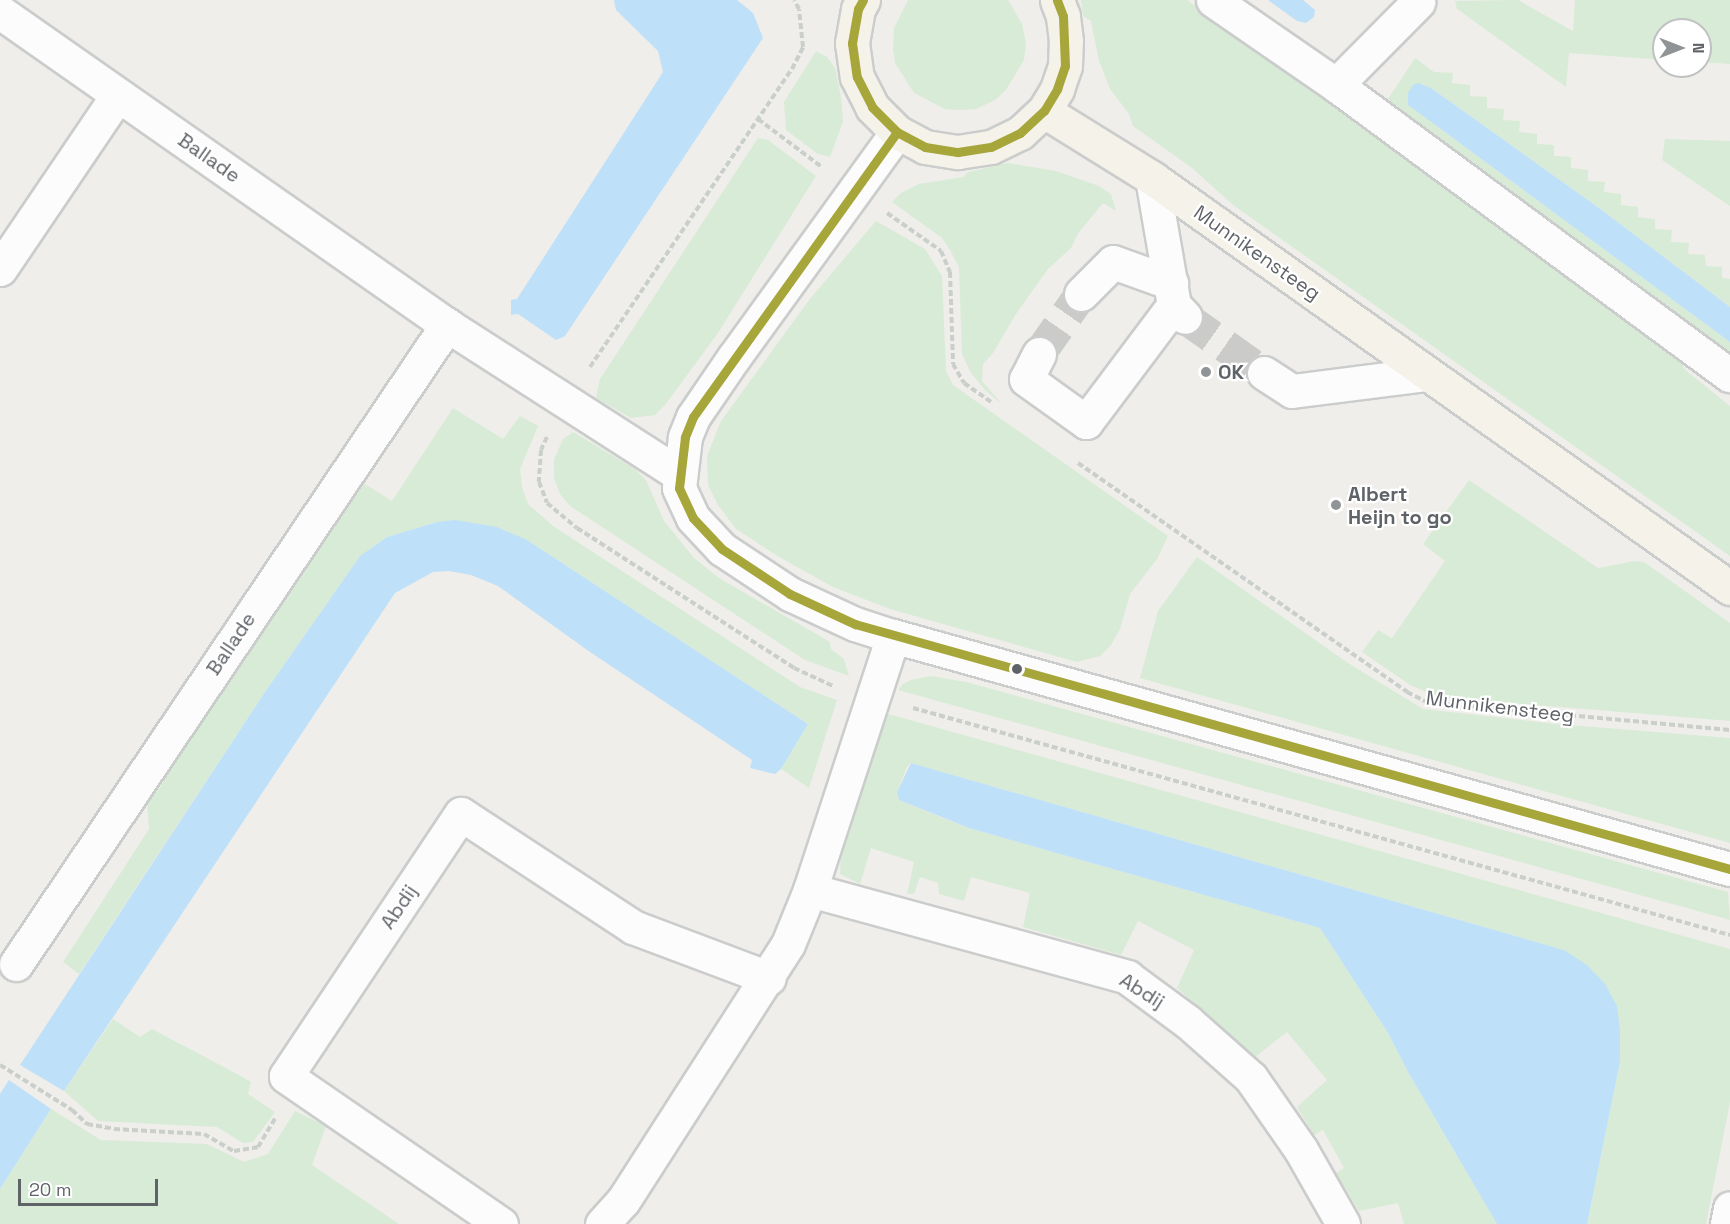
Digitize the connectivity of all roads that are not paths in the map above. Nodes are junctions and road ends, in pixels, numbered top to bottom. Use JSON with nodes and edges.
{"nodes":[{"id":1,"x":863,"y":0,"type":"edge"},
{"id":2,"x":1057,"y":0,"type":"edge"},
{"id":3,"x":1213,"y":0,"type":"edge"},
{"id":4,"x":1418,"y":2,"type":"dead end"},
{"id":5,"x":0,"y":12,"type":"edge"},
{"id":6,"x":1336,"y":86,"type":"junction"},
{"id":7,"x":118,"y":95,"type":"junction"},
{"id":8,"x":1044,"y":111,"type":"junction"},
{"id":9,"x":897,"y":132,"type":"junction"},
{"id":10,"x":1152,"y":178,"type":"junction"},
{"id":11,"x":0,"y":269,"type":"edge"},
{"id":12,"x":1081,"y":294,"type":"tunnel mouth"},
{"id":13,"x":1177,"y":302,"type":"junction"},
{"id":14,"x":447,"y":325,"type":"junction"},
{"id":15,"x":1039,"y":354,"type":"tunnel mouth"},
{"id":16,"x":1264,"y":373,"type":"tunnel mouth"},
{"id":17,"x":1427,"y":374,"type":"junction"},
{"id":18,"x":1730,"y":375,"type":"edge"},
{"id":19,"x":680,"y":474,"type":"junction"},
{"id":20,"x":1730,"y":588,"type":"edge"},
{"id":21,"x":893,"y":636,"type":"junction"},
{"id":22,"x":1730,"y":869,"type":"edge"},
{"id":23,"x":810,"y":890,"type":"junction"},
{"id":24,"x":16,"y":964,"type":"dead end"},
{"id":25,"x":769,"y":978,"type":"junction"},
{"id":26,"x":1730,"y":1208,"type":"edge"},
{"id":27,"x":501,"y":1224,"type":"edge"},
{"id":28,"x":602,"y":1224,"type":"edge"},
{"id":29,"x":1343,"y":1224,"type":"edge"},
{"id":30,"x":1727,"y":1224,"type":"edge"}],
"edges":[{"from":1,"to":9,"type":"main road"},
{"from":2,"to":8,"type":"main road"},
{"from":3,"to":6,"type":"street"},
{"from":4,"to":6,"type":"street"},
{"from":5,"to":7,"type":"street","name":"Ballade"},
{"from":6,"to":18,"type":"street"},
{"from":7,"to":11,"type":"street"},
{"from":7,"to":14,"type":"street","name":"Ballade"},
{"from":8,"to":9,"type":"main road"},
{"from":8,"to":10,"type":"main road","name":"Munnikensteeg"},
{"from":9,"to":19,"type":"street"},
{"from":10,"to":13,"type":"street"},
{"from":10,"to":17,"type":"main road","name":"Munnikensteeg"},
{"from":12,"to":13,"type":"street"},
{"from":13,"to":15,"type":"street"},
{"from":14,"to":19,"type":"street","name":"Ballade"},
{"from":14,"to":24,"type":"street","name":"Ballade"},
{"from":16,"to":17,"type":"street"},
{"from":17,"to":20,"type":"main road","name":"Munnikensteeg"},
{"from":19,"to":21,"type":"street"},
{"from":21,"to":22,"type":"street"},
{"from":21,"to":23,"type":"street"},
{"from":23,"to":25,"type":"street"},
{"from":23,"to":29,"type":"street","name":"Abdij"},
{"from":25,"to":27,"type":"street","name":"Abdij"},
{"from":25,"to":28,"type":"street"},
{"from":26,"to":30,"type":"street"}]}
